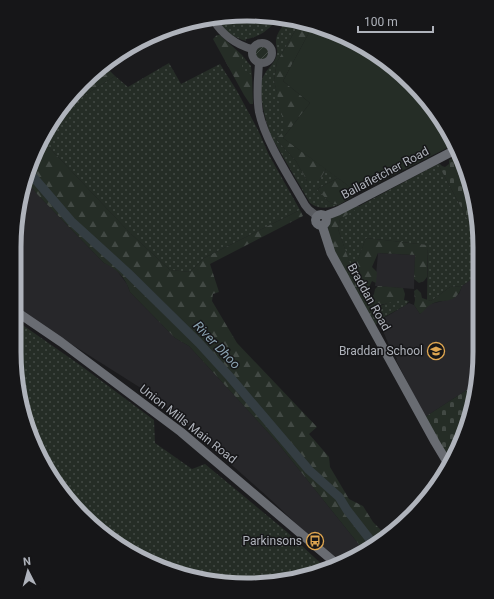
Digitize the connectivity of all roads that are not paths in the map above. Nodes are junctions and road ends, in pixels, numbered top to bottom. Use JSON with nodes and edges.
{"nodes":[{"id":1,"x":215,"y":23,"type":"edge"},
{"id":2,"x":252,"y":49,"type":"junction"},
{"id":3,"x":259,"y":63,"type":"junction"},
{"id":4,"x":452,"y":152,"type":"edge"},
{"id":5,"x":321,"y":219,"type":"junction"},
{"id":6,"x":21,"y":315,"type":"edge"},
{"id":7,"x":446,"y":460,"type":"edge"},
{"id":8,"x":332,"y":561,"type":"edge"}],
"edges":[{"from":1,"to":2,"type":"main road"},
{"from":2,"to":3,"type":"main road"},
{"from":2,"to":3,"type":"main road"},
{"from":3,"to":5,"type":"main road","name":"Braddan Road"},
{"from":4,"to":5,"type":"highway","name":"Ballafletcher Road"},
{"from":5,"to":7,"type":"highway","name":"Braddan Road"},
{"from":6,"to":8,"type":"highway","name":"Union Mills Main Road"}]}
